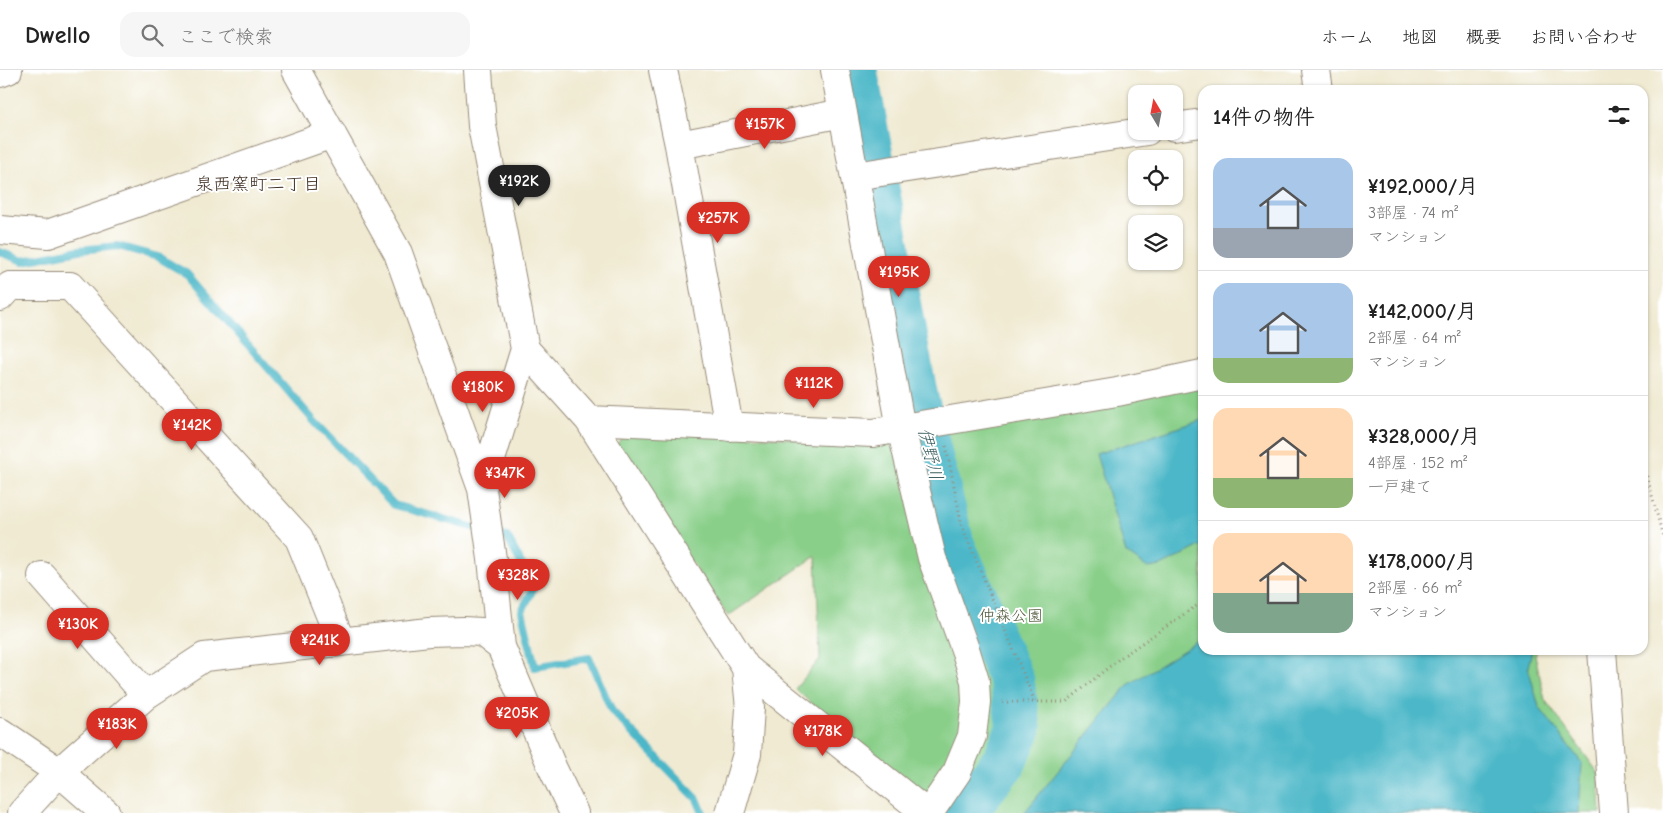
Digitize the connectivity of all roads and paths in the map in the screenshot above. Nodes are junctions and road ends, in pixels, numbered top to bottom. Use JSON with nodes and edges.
{"nodes":[{"id":1,"x":8,"y":70,"type":"edge"},
{"id":2,"x":296,"y":70,"type":"edge"},
{"id":3,"x":478,"y":70,"type":"edge"},
{"id":4,"x":664,"y":70,"type":"edge"},
{"id":5,"x":835,"y":70,"type":"edge"},
{"id":6,"x":1316,"y":70,"type":"edge"},
{"id":7,"x":0,"y":73,"type":"edge"},
{"id":8,"x":1318,"y":85,"type":"edge"},
{"id":9,"x":843,"y":113,"type":"junction"},
{"id":10,"x":1198,"y":124,"type":"edge"},
{"id":11,"x":1183,"y":126,"type":"edge"},
{"id":12,"x":332,"y":134,"type":"junction"},
{"id":13,"x":1128,"y":134,"type":"edge"},
{"id":14,"x":679,"y":145,"type":"junction"},
{"id":15,"x":855,"y":176,"type":"junction"},
{"id":16,"x":0,"y":230,"type":"edge"},
{"id":17,"x":0,"y":297,"type":"edge"},
{"id":18,"x":525,"y":348,"type":"junction"},
{"id":19,"x":1198,"y":375,"type":"edge"},
{"id":20,"x":589,"y":420,"type":"junction"},
{"id":21,"x":941,"y":422,"type":"junction"},
{"id":22,"x":729,"y":427,"type":"junction"},
{"id":23,"x":901,"y":428,"type":"junction"},
{"id":24,"x":1648,"y":480,"type":"edge"},
{"id":25,"x":484,"y":502,"type":"junction"},
{"id":26,"x":1663,"y":537,"type":"edge"},
{"id":27,"x":42,"y":576,"type":"dead end"},
{"id":28,"x":1198,"y":605,"type":"edge"},
{"id":29,"x":341,"y":642,"type":"junction"},
{"id":30,"x":501,"y":647,"type":"junction"},
{"id":31,"x":1602,"y":655,"type":"edge"},
{"id":32,"x":746,"y":668,"type":"junction"},
{"id":33,"x":146,"y":695,"type":"junction"},
{"id":34,"x":976,"y":702,"type":"junction"},
{"id":35,"x":1035,"y":702,"type":"junction"},
{"id":36,"x":0,"y":732,"type":"edge"},
{"id":37,"x":59,"y":772,"type":"junction"},
{"id":38,"x":1611,"y":776,"type":"junction"},
{"id":39,"x":22,"y":813,"type":"edge"},
{"id":40,"x":106,"y":813,"type":"edge"},
{"id":41,"x":574,"y":813,"type":"edge"},
{"id":42,"x":730,"y":813,"type":"edge"},
{"id":43,"x":928,"y":813,"type":"edge"},
{"id":44,"x":1595,"y":813,"type":"edge"},
{"id":45,"x":1614,"y":813,"type":"edge"}],
"edges":[{"from":1,"to":7,"type":"street"},
{"from":2,"to":12,"type":"street"},
{"from":3,"to":18,"type":"street"},
{"from":4,"to":14,"type":"street"},
{"from":5,"to":9,"type":"street"},
{"from":6,"to":8,"type":"street"},
{"from":9,"to":14,"type":"street"},
{"from":9,"to":15,"type":"street"},
{"from":10,"to":11,"type":"street"},
{"from":12,"to":16,"type":"street"},
{"from":12,"to":25,"type":"street"},
{"from":13,"to":15,"type":"street"},
{"from":14,"to":22,"type":"street"},
{"from":15,"to":23,"type":"street"},
{"from":17,"to":29,"type":"street"},
{"from":18,"to":20,"type":"street"},
{"from":18,"to":25,"type":"street"},
{"from":19,"to":21,"type":"street"},
{"from":20,"to":22,"type":"street"},
{"from":20,"to":32,"type":"street"},
{"from":21,"to":23,"type":"street"},
{"from":21,"to":35,"type":"path"},
{"from":22,"to":23,"type":"street"},
{"from":23,"to":34,"type":"street"},
{"from":24,"to":26,"type":"path"},
{"from":25,"to":30,"type":"street"},
{"from":27,"to":33,"type":"street"},
{"from":28,"to":35,"type":"path"},
{"from":29,"to":30,"type":"street"},
{"from":29,"to":33,"type":"street"},
{"from":30,"to":41,"type":"street"},
{"from":31,"to":38,"type":"street"},
{"from":32,"to":42,"type":"street"},
{"from":32,"to":43,"type":"street"},
{"from":33,"to":37,"type":"street"},
{"from":34,"to":35,"type":"path"},
{"from":34,"to":43,"type":"street"},
{"from":36,"to":37,"type":"street"},
{"from":37,"to":39,"type":"street"},
{"from":37,"to":40,"type":"street"},
{"from":38,"to":44,"type":"street"},
{"from":38,"to":45,"type":"street"}]}
